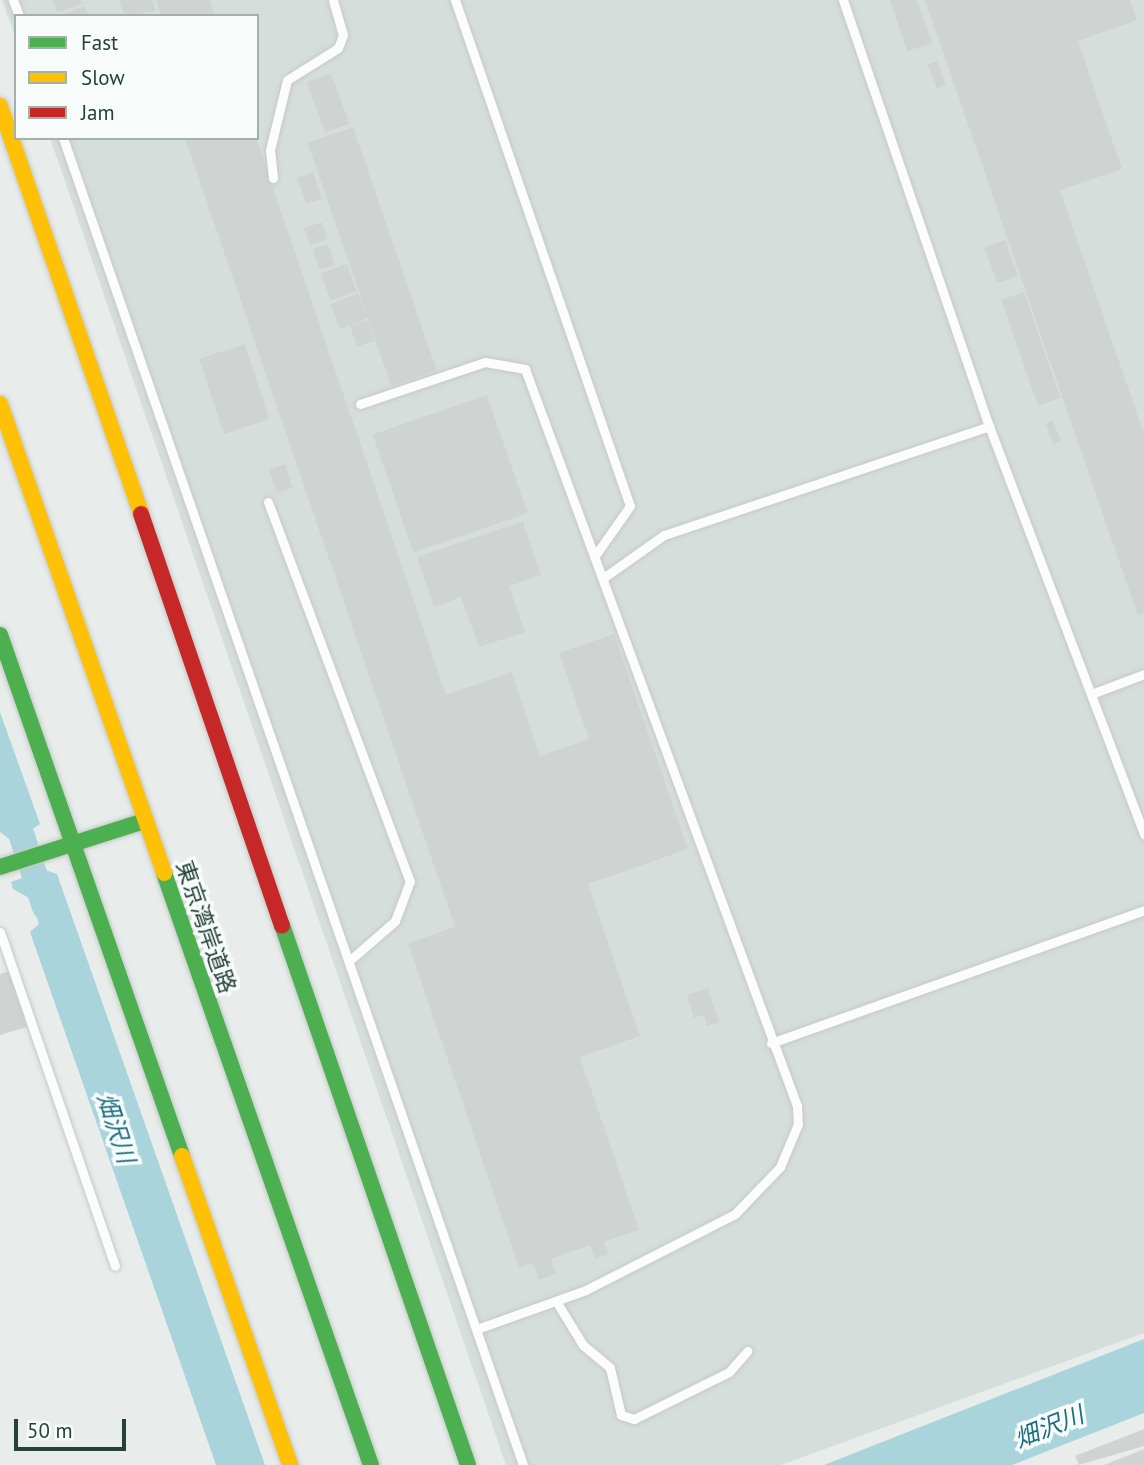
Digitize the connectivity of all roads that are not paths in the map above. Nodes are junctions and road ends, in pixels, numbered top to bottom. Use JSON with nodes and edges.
{"nodes":[{"id":1,"x":333,"y":0,"type":"edge"},
{"id":2,"x":455,"y":0,"type":"edge"},
{"id":3,"x":843,"y":0,"type":"edge"},
{"id":4,"x":0,"y":106,"type":"edge"},
{"id":5,"x":64,"y":140,"type":"edge"},
{"id":6,"x":273,"y":178,"type":"dead end"},
{"id":7,"x":0,"y":404,"type":"edge"},
{"id":8,"x":360,"y":404,"type":"dead end"},
{"id":9,"x":989,"y":426,"type":"junction"},
{"id":10,"x":268,"y":502,"type":"dead end"},
{"id":11,"x":594,"y":557,"type":"junction"},
{"id":12,"x":606,"y":576,"type":"junction"},
{"id":13,"x":0,"y":635,"type":"edge"},
{"id":14,"x":1144,"y":674,"type":"edge"},
{"id":15,"x":1094,"y":693,"type":"junction"},
{"id":16,"x":145,"y":821,"type":"junction"},
{"id":17,"x":1144,"y":835,"type":"edge"},
{"id":18,"x":66,"y":845,"type":"junction"},
{"id":19,"x":0,"y":867,"type":"edge"},
{"id":20,"x":1144,"y":910,"type":"edge"},
{"id":21,"x":0,"y":932,"type":"edge"},
{"id":22,"x":349,"y":960,"type":"junction"},
{"id":23,"x":771,"y":1043,"type":"junction"},
{"id":24,"x":115,"y":1266,"type":"dead end"},
{"id":25,"x":556,"y":1301,"type":"junction"},
{"id":26,"x":477,"y":1329,"type":"junction"},
{"id":27,"x":747,"y":1350,"type":"dead end"},
{"id":28,"x":290,"y":1465,"type":"edge"},
{"id":29,"x":371,"y":1465,"type":"edge"},
{"id":30,"x":468,"y":1465,"type":"edge"},
{"id":31,"x":523,"y":1465,"type":"edge"}],
"edges":[{"from":1,"to":6,"type":"lane"},
{"from":2,"to":11,"type":"lane"},
{"from":3,"to":9,"type":"lane"},
{"from":4,"to":30,"type":"main road"},
{"from":5,"to":22,"type":"lane"},
{"from":7,"to":16,"type":"main road","name":"東京湾岸道路"},
{"from":8,"to":11,"type":"lane"},
{"from":9,"to":12,"type":"lane"},
{"from":9,"to":15,"type":"lane"},
{"from":10,"to":22,"type":"lane"},
{"from":11,"to":12,"type":"lane"},
{"from":12,"to":23,"type":"lane"},
{"from":13,"to":18,"type":"main road"},
{"from":14,"to":15,"type":"lane"},
{"from":15,"to":17,"type":"lane"},
{"from":16,"to":18,"type":"main road"},
{"from":16,"to":29,"type":"main road","name":"東京湾岸道路"},
{"from":18,"to":19,"type":"main road"},
{"from":18,"to":28,"type":"main road"},
{"from":20,"to":23,"type":"lane"},
{"from":21,"to":24,"type":"lane"},
{"from":22,"to":26,"type":"lane"},
{"from":23,"to":25,"type":"lane"},
{"from":25,"to":26,"type":"lane"},
{"from":25,"to":27,"type":"lane"},
{"from":26,"to":31,"type":"lane"}]}
